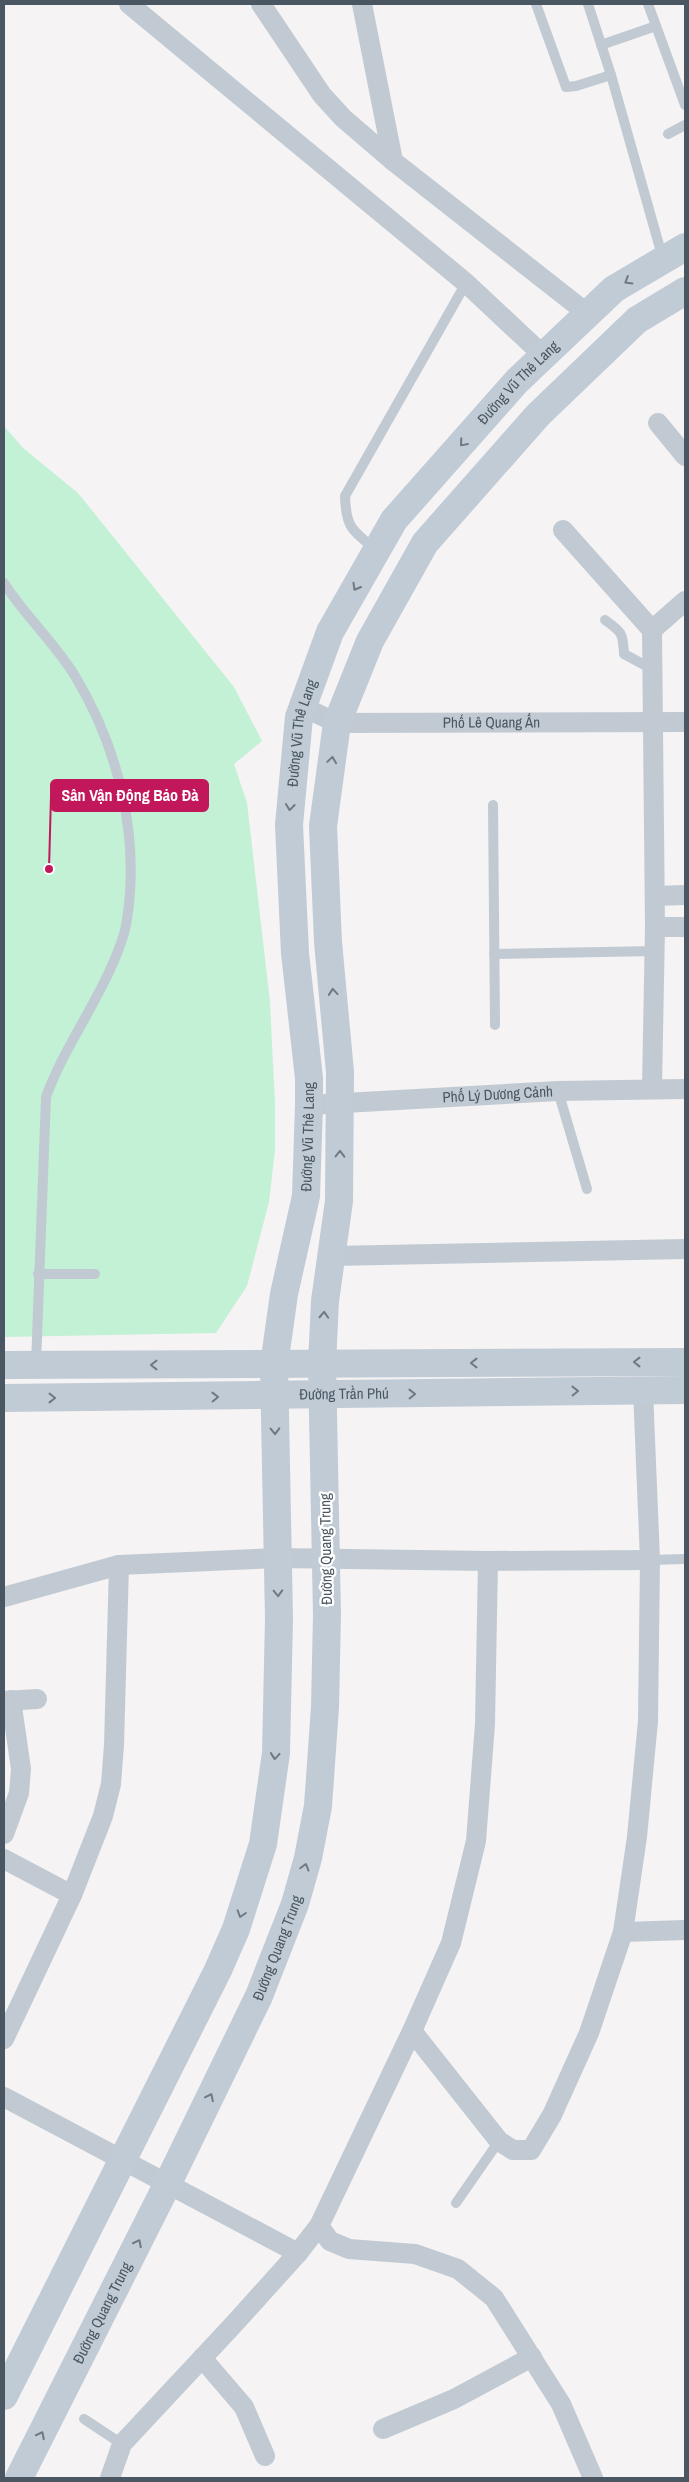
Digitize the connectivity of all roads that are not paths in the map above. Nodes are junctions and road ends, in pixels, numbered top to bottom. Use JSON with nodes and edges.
{"nodes":[{"id":1,"x":129,"y":4,"type":"edge"},
{"id":2,"x":261,"y":4,"type":"edge"},
{"id":3,"x":362,"y":4,"type":"edge"},
{"id":4,"x":536,"y":4,"type":"edge"},
{"id":5,"x":588,"y":4,"type":"edge"},
{"id":6,"x":648,"y":4,"type":"edge"},
{"id":7,"x":656,"y":26,"type":"junction"},
{"id":8,"x":601,"y":45,"type":"junction"},
{"id":9,"x":611,"y":75,"type":"junction"},
{"id":10,"x":685,"y":105,"type":"edge"},
{"id":11,"x":685,"y":125,"type":"edge"},
{"id":12,"x":668,"y":134,"type":"dead end"},
{"id":13,"x":393,"y":161,"type":"junction"},
{"id":14,"x":674,"y":254,"type":"edge"},
{"id":15,"x":466,"y":283,"type":"junction"},
{"id":16,"x":685,"y":291,"type":"edge"},
{"id":17,"x":588,"y":314,"type":"junction"},
{"id":18,"x":544,"y":356,"type":"junction"},
{"id":19,"x":658,"y":423,"type":"dead end"},
{"id":20,"x":685,"y":456,"type":"edge"},
{"id":21,"x":563,"y":530,"type":"dead end"},
{"id":22,"x":377,"y":551,"type":"junction"},
{"id":23,"x":5,"y":586,"type":"edge"},
{"id":24,"x":685,"y":601,"type":"edge"},
{"id":25,"x":605,"y":620,"type":"dead end"},
{"id":26,"x":652,"y":630,"type":"junction"},
{"id":27,"x":652,"y":669,"type":"junction"},
{"id":28,"x":303,"y":707,"type":"junction"},
{"id":29,"x":654,"y":722,"type":"junction"},
{"id":30,"x":685,"y":722,"type":"edge"},
{"id":31,"x":337,"y":723,"type":"junction"},
{"id":32,"x":493,"y":805,"type":"dead end"},
{"id":33,"x":685,"y":895,"type":"edge"},
{"id":34,"x":655,"y":896,"type":"junction"},
{"id":35,"x":655,"y":927,"type":"junction"},
{"id":36,"x":685,"y":927,"type":"edge"},
{"id":37,"x":655,"y":951,"type":"junction"},
{"id":38,"x":494,"y":954,"type":"junction"},
{"id":39,"x":495,"y":1025,"type":"dead end"},
{"id":40,"x":652,"y":1088,"type":"junction"},
{"id":41,"x":685,"y":1089,"type":"edge"},
{"id":42,"x":558,"y":1091,"type":"junction"},
{"id":43,"x":340,"y":1104,"type":"junction"},
{"id":44,"x":309,"y":1105,"type":"junction"},
{"id":45,"x":587,"y":1189,"type":"dead end"},
{"id":46,"x":685,"y":1249,"type":"edge"},
{"id":47,"x":331,"y":1256,"type":"junction"},
{"id":48,"x":38,"y":1274,"type":"junction"},
{"id":49,"x":95,"y":1274,"type":"dead end"},
{"id":50,"x":685,"y":1362,"type":"edge"},
{"id":51,"x":322,"y":1364,"type":"junction"},
{"id":52,"x":4,"y":1365,"type":"edge"},
{"id":53,"x":36,"y":1365,"type":"junction"},
{"id":54,"x":274,"y":1365,"type":"junction"},
{"id":55,"x":643,"y":1390,"type":"junction"},
{"id":56,"x":685,"y":1390,"type":"edge"},
{"id":57,"x":322,"y":1396,"type":"junction"},
{"id":58,"x":274,"y":1397,"type":"junction"},
{"id":59,"x":4,"y":1398,"type":"edge"},
{"id":60,"x":326,"y":1557,"type":"junction"},
{"id":61,"x":278,"y":1558,"type":"junction"},
{"id":62,"x":685,"y":1559,"type":"edge"},
{"id":63,"x":650,"y":1560,"type":"junction"},
{"id":64,"x":488,"y":1561,"type":"junction"},
{"id":65,"x":119,"y":1565,"type":"junction"},
{"id":66,"x":4,"y":1597,"type":"edge"},
{"id":67,"x":37,"y":1699,"type":"dead end"},
{"id":68,"x":7,"y":1700,"type":"edge"},
{"id":69,"x":4,"y":1834,"type":"edge"},
{"id":70,"x":4,"y":1859,"type":"edge"},
{"id":71,"x":72,"y":1895,"type":"junction"},
{"id":72,"x":685,"y":1930,"type":"edge"},
{"id":73,"x":623,"y":1932,"type":"junction"},
{"id":74,"x":412,"y":2031,"type":"junction"},
{"id":75,"x":4,"y":2039,"type":"edge"},
{"id":76,"x":4,"y":2097,"type":"edge"},
{"id":77,"x":499,"y":2141,"type":"junction"},
{"id":78,"x":124,"y":2160,"type":"junction"},
{"id":79,"x":168,"y":2183,"type":"junction"},
{"id":80,"x":456,"y":2203,"type":"dead end"},
{"id":81,"x":319,"y":2226,"type":"junction"},
{"id":82,"x":298,"y":2253,"type":"junction"},
{"id":83,"x":532,"y":2357,"type":"junction"},
{"id":84,"x":202,"y":2358,"type":"junction"},
{"id":85,"x":4,"y":2396,"type":"edge"},
{"id":86,"x":84,"y":2419,"type":"dead end"},
{"id":87,"x":383,"y":2429,"type":"dead end"},
{"id":88,"x":122,"y":2444,"type":"junction"},
{"id":89,"x":265,"y":2456,"type":"dead end"},
{"id":90,"x":18,"y":2478,"type":"edge"},
{"id":91,"x":110,"y":2478,"type":"edge"},
{"id":92,"x":593,"y":2478,"type":"edge"}],
"edges":[{"from":1,"to":15,"type":"street"},
{"from":2,"to":13,"type":"street"},
{"from":3,"to":13,"type":"street"},
{"from":4,"to":9,"type":"lane"},
{"from":5,"to":8,"type":"lane"},
{"from":6,"to":7,"type":"lane"},
{"from":7,"to":8,"type":"lane"},
{"from":7,"to":10,"type":"lane"},
{"from":8,"to":9,"type":"lane"},
{"from":9,"to":14,"type":"lane"},
{"from":11,"to":12,"type":"lane"},
{"from":13,"to":17,"type":"street"},
{"from":14,"to":17,"type":"main road","name":"Đường Vũ Thê Lang","one_way":true},
{"from":15,"to":18,"type":"street"},
{"from":15,"to":22,"type":"lane"},
{"from":16,"to":31,"type":"main road","name":"Đường Vũ Thê Lang"},
{"from":17,"to":18,"type":"main road","name":"Đường Vũ Thê Lang"},
{"from":18,"to":22,"type":"main road","name":"Đường Vũ Thê Lang","one_way":true},
{"from":19,"to":20,"type":"street"},
{"from":21,"to":26,"type":"street"},
{"from":22,"to":28,"type":"main road","name":"Đường Vũ Thê Lang","one_way":true},
{"from":23,"to":48,"type":"lane"},
{"from":24,"to":26,"type":"street"},
{"from":25,"to":27,"type":"lane"},
{"from":26,"to":27,"type":"street"},
{"from":27,"to":29,"type":"street"},
{"from":28,"to":31,"type":"street","name":"Phố Lê Quang Ấn"},
{"from":28,"to":44,"type":"main road","name":"Đường Vũ Thê Lang","one_way":true},
{"from":29,"to":30,"type":"street","name":"Phố Lê Quang Ấn"},
{"from":29,"to":31,"type":"street","name":"Phố Lê Quang Ấn"},
{"from":29,"to":34,"type":"street"},
{"from":43,"to":31,"type":"main road","name":"Đường Vũ Thê Lang","one_way":true},
{"from":32,"to":38,"type":"lane"},
{"from":33,"to":34,"type":"street"},
{"from":34,"to":35,"type":"street"},
{"from":35,"to":36,"type":"street"},
{"from":35,"to":37,"type":"street"},
{"from":37,"to":38,"type":"lane"},
{"from":37,"to":40,"type":"street"},
{"from":38,"to":39,"type":"lane"},
{"from":40,"to":41,"type":"street","name":"Phố Lý Dương Cảnh"},
{"from":40,"to":42,"type":"street","name":"Phố Lý Dương Cảnh"},
{"from":42,"to":43,"type":"street","name":"Phố Lý Dương Cảnh"},
{"from":42,"to":45,"type":"lane"},
{"from":43,"to":44,"type":"street","name":"Phố Lý Dương Cảnh"},
{"from":47,"to":43,"type":"main road","name":"Đường Vũ Thê Lang","one_way":true},
{"from":44,"to":54,"type":"main road","name":"Đường Vũ Thê Lang"},
{"from":46,"to":47,"type":"street"},
{"from":51,"to":47,"type":"main road","name":"Đường Vũ Thê Lang","one_way":true},
{"from":48,"to":49,"type":"lane"},
{"from":48,"to":53,"type":"lane"},
{"from":50,"to":51,"type":"main road","name":"Đường Trần Phú","one_way":true},
{"from":51,"to":54,"type":"main road","name":"Đường Trần Phú"},
{"from":51,"to":57,"type":"main road","name":"Đường Quang Trung"},
{"from":52,"to":53,"type":"main road","name":"Đường Trần Phú"},
{"from":54,"to":53,"type":"main road","name":"Đường Trần Phú","one_way":true},
{"from":54,"to":58,"type":"main road"},
{"from":55,"to":56,"type":"main road","name":"Đường Trần Phú"},
{"from":57,"to":55,"type":"main road","name":"Đường Trần Phú","one_way":true},
{"from":55,"to":63,"type":"street"},
{"from":57,"to":58,"type":"main road","name":"Đường Trần Phú"},
{"from":57,"to":60,"type":"main road","name":"Đường Quang Trung"},
{"from":59,"to":58,"type":"main road","name":"Đường Trần Phú","one_way":true},
{"from":58,"to":61,"type":"main road","one_way":true},
{"from":60,"to":61,"type":"street"},
{"from":60,"to":64,"type":"street"},
{"from":79,"to":60,"type":"main road","name":"Đường Quang Trung","one_way":true},
{"from":61,"to":65,"type":"street"},
{"from":61,"to":78,"type":"main road","one_way":true},
{"from":62,"to":63,"type":"lane"},
{"from":63,"to":64,"type":"street"},
{"from":63,"to":73,"type":"street"},
{"from":64,"to":74,"type":"street"},
{"from":65,"to":66,"type":"street"},
{"from":65,"to":71,"type":"street"},
{"from":67,"to":68,"type":"street"},
{"from":68,"to":69,"type":"street"},
{"from":70,"to":71,"type":"street"},
{"from":71,"to":75,"type":"street"},
{"from":72,"to":73,"type":"street"},
{"from":73,"to":77,"type":"street"},
{"from":74,"to":77,"type":"street"},
{"from":74,"to":81,"type":"street"},
{"from":76,"to":78,"type":"street"},
{"from":77,"to":80,"type":"lane"},
{"from":78,"to":79,"type":"street"},
{"from":78,"to":85,"type":"main road"},
{"from":79,"to":82,"type":"street"},
{"from":90,"to":79,"type":"main road","name":"Đường Quang Trung","one_way":true},
{"from":81,"to":82,"type":"street"},
{"from":81,"to":83,"type":"street"},
{"from":82,"to":84,"type":"street"},
{"from":83,"to":87,"type":"street"},
{"from":83,"to":92,"type":"street"},
{"from":84,"to":88,"type":"street"},
{"from":84,"to":89,"type":"street"},
{"from":86,"to":88,"type":"lane"},
{"from":88,"to":91,"type":"street"}]}
